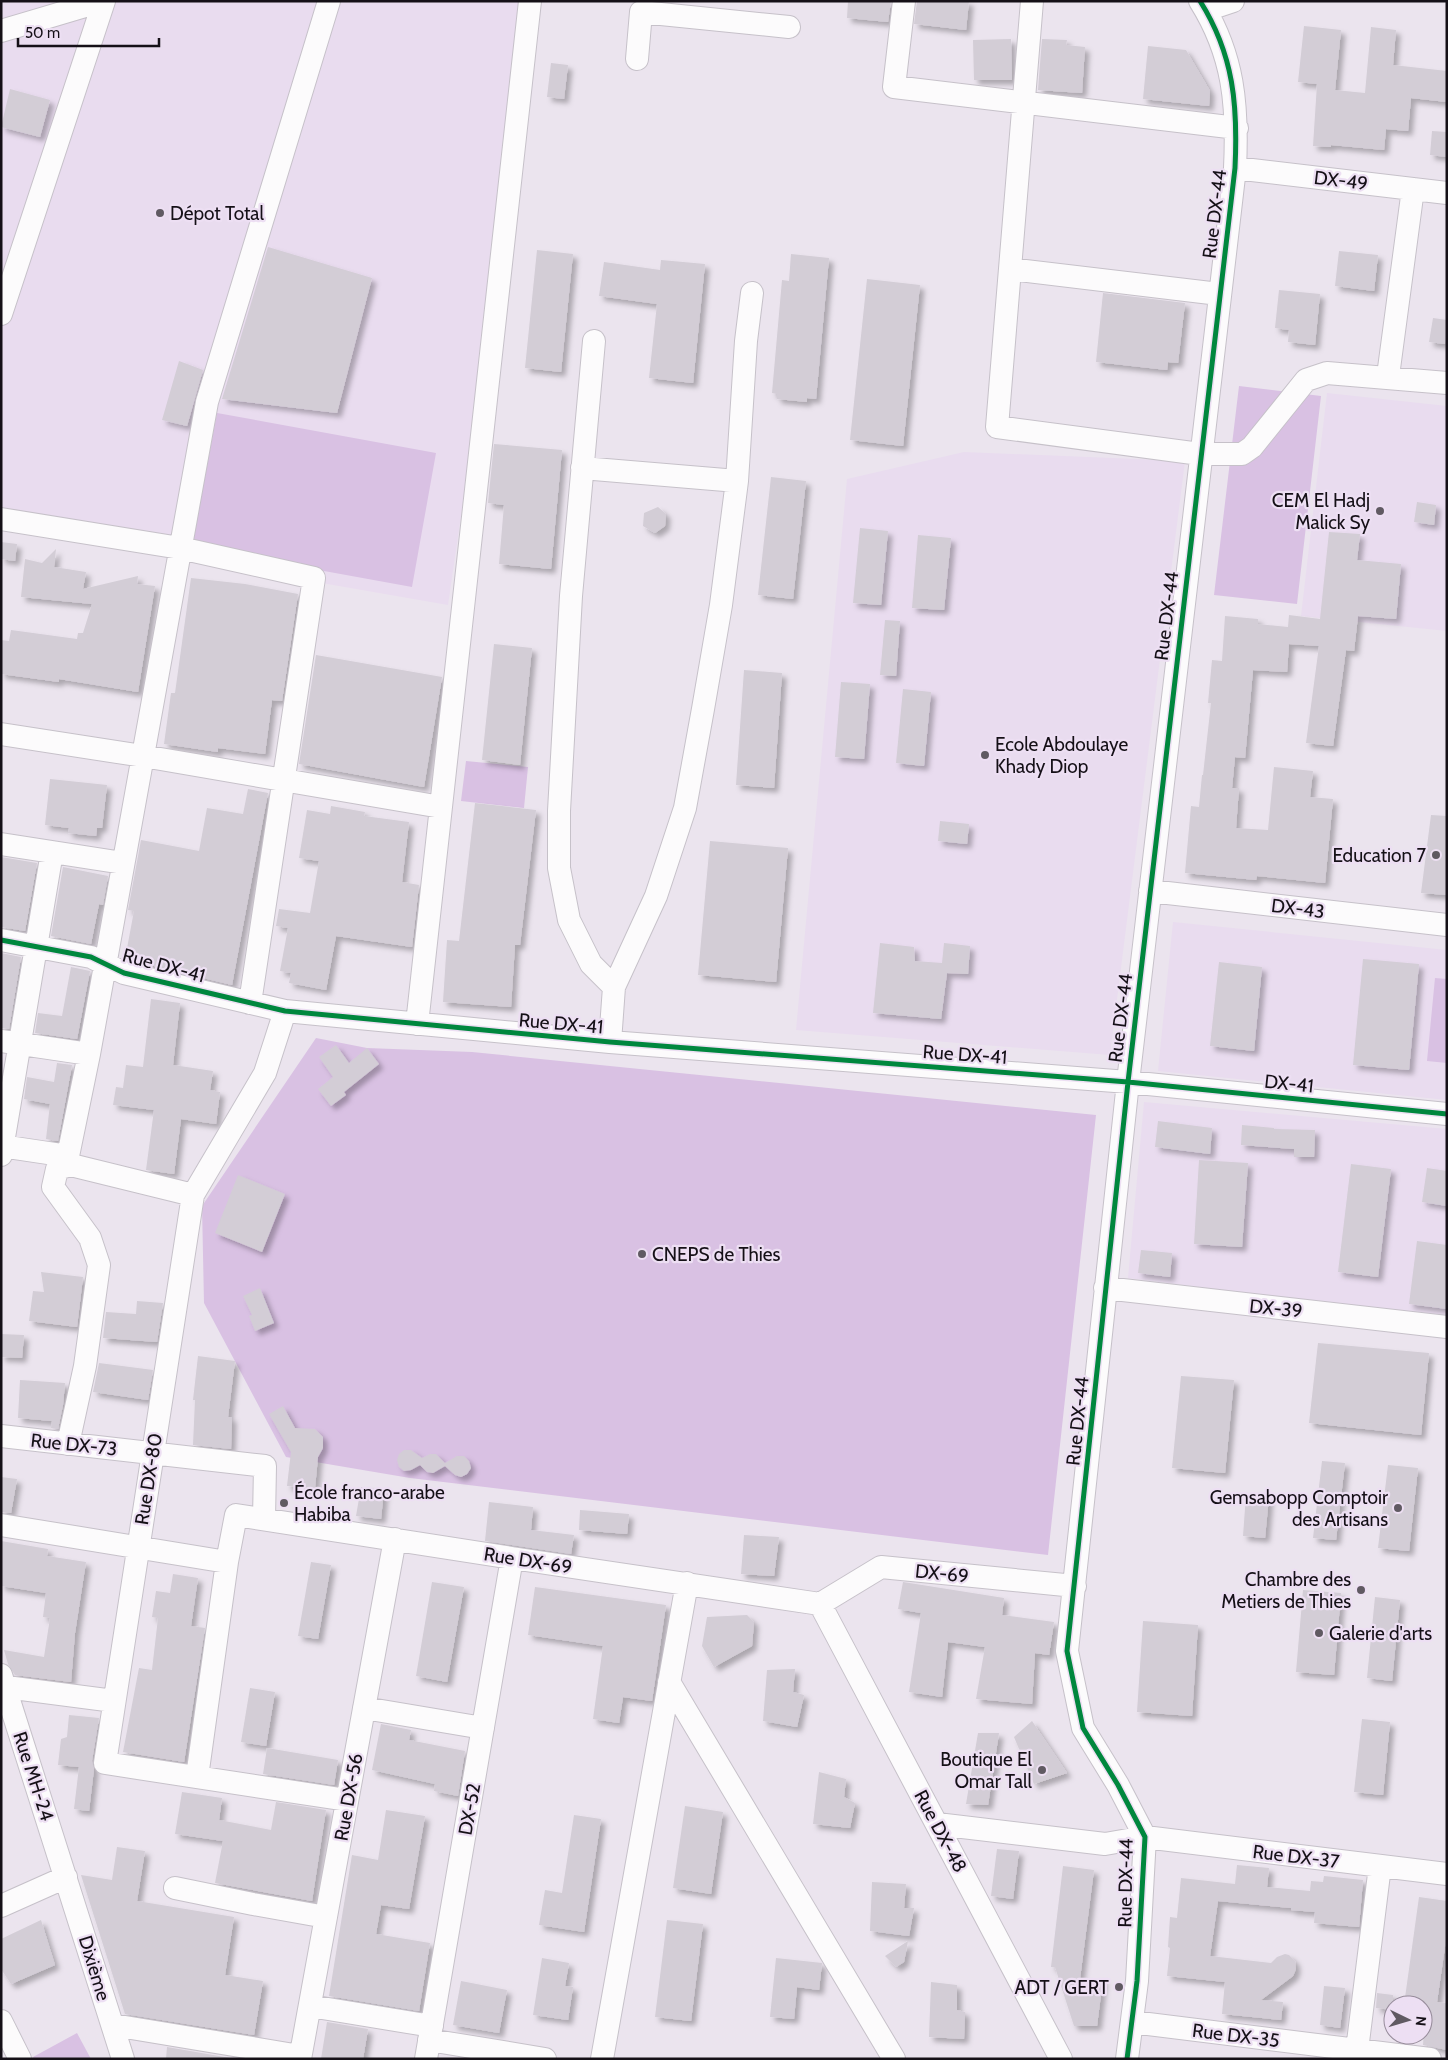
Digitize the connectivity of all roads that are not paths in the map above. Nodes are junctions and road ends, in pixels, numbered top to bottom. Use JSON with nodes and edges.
{"nodes":[{"id":1,"x":103,"y":1,"type":"edge"},
{"id":2,"x":329,"y":1,"type":"edge"},
{"id":3,"x":530,"y":1,"type":"edge"},
{"id":4,"x":904,"y":1,"type":"edge"},
{"id":5,"x":1032,"y":1,"type":"edge"},
{"id":6,"x":1233,"y":1,"type":"edge"},
{"id":7,"x":1204,"y":4,"type":"edge"},
{"id":8,"x":789,"y":27,"type":"dead end"},
{"id":9,"x":1,"y":31,"type":"edge"},
{"id":10,"x":637,"y":60,"type":"dead end"},
{"id":11,"x":1024,"y":102,"type":"junction"},
{"id":12,"x":1237,"y":128,"type":"junction"},
{"id":13,"x":1235,"y":168,"type":"junction"},
{"id":14,"x":1413,"y":189,"type":"junction"},
{"id":15,"x":1447,"y":193,"type":"edge"},
{"id":16,"x":1010,"y":269,"type":"junction"},
{"id":17,"x":752,"y":293,"type":"dead end"},
{"id":18,"x":1220,"y":294,"type":"junction"},
{"id":19,"x":1,"y":314,"type":"edge"},
{"id":20,"x":594,"y":341,"type":"dead end"},
{"id":21,"x":1388,"y":376,"type":"junction"},
{"id":22,"x":1447,"y":382,"type":"edge"},
{"id":23,"x":1200,"y":454,"type":"junction"},
{"id":24,"x":582,"y":468,"type":"junction"},
{"id":25,"x":737,"y":481,"type":"junction"},
{"id":26,"x":1,"y":519,"type":"edge"},
{"id":27,"x":180,"y":548,"type":"junction"},
{"id":28,"x":1,"y":734,"type":"edge"},
{"id":29,"x":143,"y":756,"type":"junction"},
{"id":30,"x":283,"y":780,"type":"junction"},
{"id":31,"x":440,"y":807,"type":"junction"},
{"id":32,"x":1,"y":844,"type":"edge"},
{"id":33,"x":52,"y":852,"type":"junction"},
{"id":34,"x":123,"y":863,"type":"junction"},
{"id":35,"x":1150,"y":891,"type":"junction"},
{"id":36,"x":1447,"y":925,"type":"edge"},
{"id":37,"x":1,"y":940,"type":"edge"},
{"id":38,"x":36,"y":946,"type":"junction"},
{"id":39,"x":105,"y":964,"type":"junction"},
{"id":40,"x":614,"y":988,"type":"junction"},
{"id":41,"x":250,"y":1003,"type":"junction"},
{"id":42,"x":285,"y":1011,"type":"junction"},
{"id":43,"x":416,"y":1024,"type":"junction"},
{"id":44,"x":610,"y":1042,"type":"junction"},
{"id":45,"x":10,"y":1043,"type":"edge"},
{"id":46,"x":89,"y":1054,"type":"junction"},
{"id":47,"x":1128,"y":1082,"type":"junction"},
{"id":48,"x":1447,"y":1114,"type":"edge"},
{"id":49,"x":2,"y":1149,"type":"edge"},
{"id":50,"x":70,"y":1160,"type":"junction"},
{"id":51,"x":193,"y":1195,"type":"junction"},
{"id":52,"x":1105,"y":1288,"type":"junction"},
{"id":53,"x":1447,"y":1327,"type":"edge"},
{"id":54,"x":1,"y":1436,"type":"edge"},
{"id":55,"x":68,"y":1444,"type":"junction"},
{"id":56,"x":152,"y":1453,"type":"junction"},
{"id":57,"x":264,"y":1519,"type":"junction"},
{"id":58,"x":1,"y":1525,"type":"edge"},
{"id":59,"x":395,"y":1539,"type":"junction"},
{"id":60,"x":138,"y":1547,"type":"junction"},
{"id":61,"x":512,"y":1558,"type":"junction"},
{"id":62,"x":227,"y":1562,"type":"junction"},
{"id":63,"x":686,"y":1583,"type":"junction"},
{"id":64,"x":1075,"y":1586,"type":"junction"},
{"id":65,"x":820,"y":1604,"type":"junction"},
{"id":66,"x":4,"y":1681,"type":"edge"},
{"id":67,"x":669,"y":1682,"type":"junction"},
{"id":68,"x":114,"y":1701,"type":"junction"},
{"id":69,"x":364,"y":1708,"type":"junction"},
{"id":70,"x":483,"y":1728,"type":"junction"},
{"id":71,"x":197,"y":1777,"type":"junction"},
{"id":72,"x":347,"y":1800,"type":"junction"},
{"id":73,"x":937,"y":1824,"type":"junction"},
{"id":74,"x":1145,"y":1837,"type":"junction"},
{"id":75,"x":1380,"y":1866,"type":"junction"},
{"id":76,"x":1447,"y":1874,"type":"edge"},
{"id":77,"x":66,"y":1877,"type":"junction"},
{"id":78,"x":175,"y":1888,"type":"dead end"},
{"id":79,"x":1,"y":1906,"type":"edge"},
{"id":80,"x":326,"y":1917,"type":"junction"},
{"id":81,"x":310,"y":2006,"type":"junction"},
{"id":82,"x":1,"y":2021,"type":"edge"},
{"id":83,"x":1132,"y":2022,"type":"junction"},
{"id":84,"x":113,"y":2025,"type":"junction"},
{"id":85,"x":429,"y":2041,"type":"edge"},
{"id":86,"x":1357,"y":2050,"type":"junction"},
{"id":87,"x":300,"y":2057,"type":"edge"},
{"id":88,"x":20,"y":2059,"type":"edge"},
{"id":89,"x":123,"y":2059,"type":"edge"},
{"id":90,"x":545,"y":2059,"type":"edge"},
{"id":91,"x":602,"y":2059,"type":"edge"},
{"id":92,"x":894,"y":2059,"type":"edge"},
{"id":93,"x":1061,"y":2059,"type":"edge"},
{"id":94,"x":1127,"y":2059,"type":"edge"},
{"id":95,"x":1430,"y":2059,"type":"edge"}],
"edges":[{"from":1,"to":9,"type":"street"},
{"from":1,"to":19,"type":"street"},
{"from":2,"to":27,"type":"street"},
{"from":3,"to":31,"type":"street"},
{"from":4,"to":11,"type":"street"},
{"from":5,"to":11,"type":"street"},
{"from":6,"to":7,"type":"street"},
{"from":7,"to":12,"type":"street","name":"Rue DX-44"},
{"from":8,"to":10,"type":"street"},
{"from":11,"to":12,"type":"street"},
{"from":11,"to":16,"type":"street"},
{"from":12,"to":13,"type":"street","name":"Rue DX-44"},
{"from":13,"to":14,"type":"street","name":"DX-49"},
{"from":13,"to":18,"type":"street","name":"Rue DX-44"},
{"from":14,"to":15,"type":"street","name":"DX-49"},
{"from":14,"to":21,"type":"street"},
{"from":16,"to":18,"type":"street"},
{"from":16,"to":23,"type":"street"},
{"from":17,"to":25,"type":"street"},
{"from":18,"to":23,"type":"street","name":"Rue DX-44"},
{"from":20,"to":24,"type":"street"},
{"from":21,"to":22,"type":"street"},
{"from":21,"to":23,"type":"street"},
{"from":23,"to":35,"type":"street","name":"Rue DX-44"},
{"from":24,"to":25,"type":"street"},
{"from":24,"to":40,"type":"street"},
{"from":25,"to":40,"type":"street"},
{"from":26,"to":27,"type":"street"},
{"from":27,"to":29,"type":"street"},
{"from":27,"to":30,"type":"street"},
{"from":28,"to":29,"type":"street"},
{"from":29,"to":30,"type":"street"},
{"from":29,"to":34,"type":"street"},
{"from":30,"to":31,"type":"street"},
{"from":30,"to":41,"type":"street"},
{"from":31,"to":43,"type":"street"},
{"from":32,"to":33,"type":"street"},
{"from":33,"to":34,"type":"street"},
{"from":33,"to":38,"type":"street"},
{"from":34,"to":39,"type":"street"},
{"from":35,"to":36,"type":"street","name":"DX-43"},
{"from":35,"to":47,"type":"street","name":"Rue DX-44"},
{"from":37,"to":38,"type":"street","name":"Rue DX-41"},
{"from":38,"to":39,"type":"street","name":"Rue DX-41"},
{"from":38,"to":45,"type":"street"},
{"from":39,"to":41,"type":"street","name":"Rue DX-41"},
{"from":39,"to":46,"type":"street"},
{"from":40,"to":44,"type":"street"},
{"from":41,"to":42,"type":"street","name":"Rue DX-41"},
{"from":42,"to":43,"type":"street","name":"Rue DX-41"},
{"from":42,"to":51,"type":"street"},
{"from":43,"to":44,"type":"street","name":"Rue DX-41"},
{"from":44,"to":47,"type":"street","name":"Rue DX-41"},
{"from":45,"to":46,"type":"street"},
{"from":45,"to":49,"type":"street"},
{"from":46,"to":50,"type":"street"},
{"from":47,"to":48,"type":"street","name":"DX-41"},
{"from":47,"to":52,"type":"street","name":"Rue DX-44"},
{"from":49,"to":50,"type":"street"},
{"from":50,"to":51,"type":"street"},
{"from":50,"to":55,"type":"street"},
{"from":51,"to":56,"type":"street","name":"Rue DX-80"},
{"from":52,"to":53,"type":"street","name":"DX-39"},
{"from":52,"to":64,"type":"street","name":"Rue DX-44"},
{"from":54,"to":55,"type":"street","name":"Rue DX-73"},
{"from":55,"to":56,"type":"street","name":"Rue DX-73"},
{"from":56,"to":57,"type":"street","name":"Rue DX-73"},
{"from":56,"to":60,"type":"street","name":"Rue DX-80"},
{"from":57,"to":59,"type":"street","name":"Rue DX-69"},
{"from":57,"to":62,"type":"street","name":"Rue DX-69"},
{"from":58,"to":60,"type":"street"},
{"from":59,"to":61,"type":"street","name":"Rue DX-69"},
{"from":59,"to":69,"type":"street","name":"Rue DX-56"},
{"from":60,"to":62,"type":"street"},
{"from":60,"to":68,"type":"street","name":"Rue DX-80"},
{"from":61,"to":63,"type":"street","name":"Rue DX-69"},
{"from":61,"to":70,"type":"street","name":"DX-52","number":"DX-52"},
{"from":62,"to":71,"type":"street"},
{"from":63,"to":65,"type":"street","name":"Rue DX-69"},
{"from":63,"to":67,"type":"street"},
{"from":64,"to":65,"type":"street","name":"DX-69"},
{"from":64,"to":74,"type":"street","name":"Rue DX-44"},
{"from":65,"to":73,"type":"street","name":"Rue DX-48"},
{"from":66,"to":68,"type":"street"},
{"from":66,"to":77,"type":"street","name":"Rue MH-24"},
{"from":67,"to":91,"type":"street"},
{"from":67,"to":92,"type":"street"},
{"from":68,"to":71,"type":"street","name":"Rue DX-80"},
{"from":69,"to":70,"type":"street"},
{"from":69,"to":72,"type":"street","name":"Rue DX-56"},
{"from":70,"to":85,"type":"street","name":"DX-52","number":"DX-52"},
{"from":71,"to":72,"type":"street"},
{"from":72,"to":80,"type":"street","name":"Rue DX-56"},
{"from":73,"to":74,"type":"street","name":"Rue DX-37"},
{"from":73,"to":93,"type":"street","name":"Rue DX-48"},
{"from":74,"to":75,"type":"street","name":"Rue DX-37"},
{"from":74,"to":83,"type":"street","name":"Rue DX-44"},
{"from":75,"to":76,"type":"street","name":"Rue DX-37"},
{"from":75,"to":86,"type":"street"},
{"from":77,"to":79,"type":"street"},
{"from":77,"to":84,"type":"street","name":"Dixième"},
{"from":78,"to":80,"type":"street"},
{"from":80,"to":81,"type":"street","name":"Rue DX-56"},
{"from":81,"to":85,"type":"street"},
{"from":81,"to":87,"type":"street","name":"Rue DX-56"},
{"from":82,"to":88,"type":"street"},
{"from":83,"to":86,"type":"street","name":"Rue DX-35"},
{"from":83,"to":94,"type":"street","name":"Rue DX-44"},
{"from":84,"to":87,"type":"street"},
{"from":84,"to":89,"type":"street","name":"Dixième"},
{"from":85,"to":90,"type":"street"},
{"from":86,"to":95,"type":"street","name":"Rue DX-35"}]}
